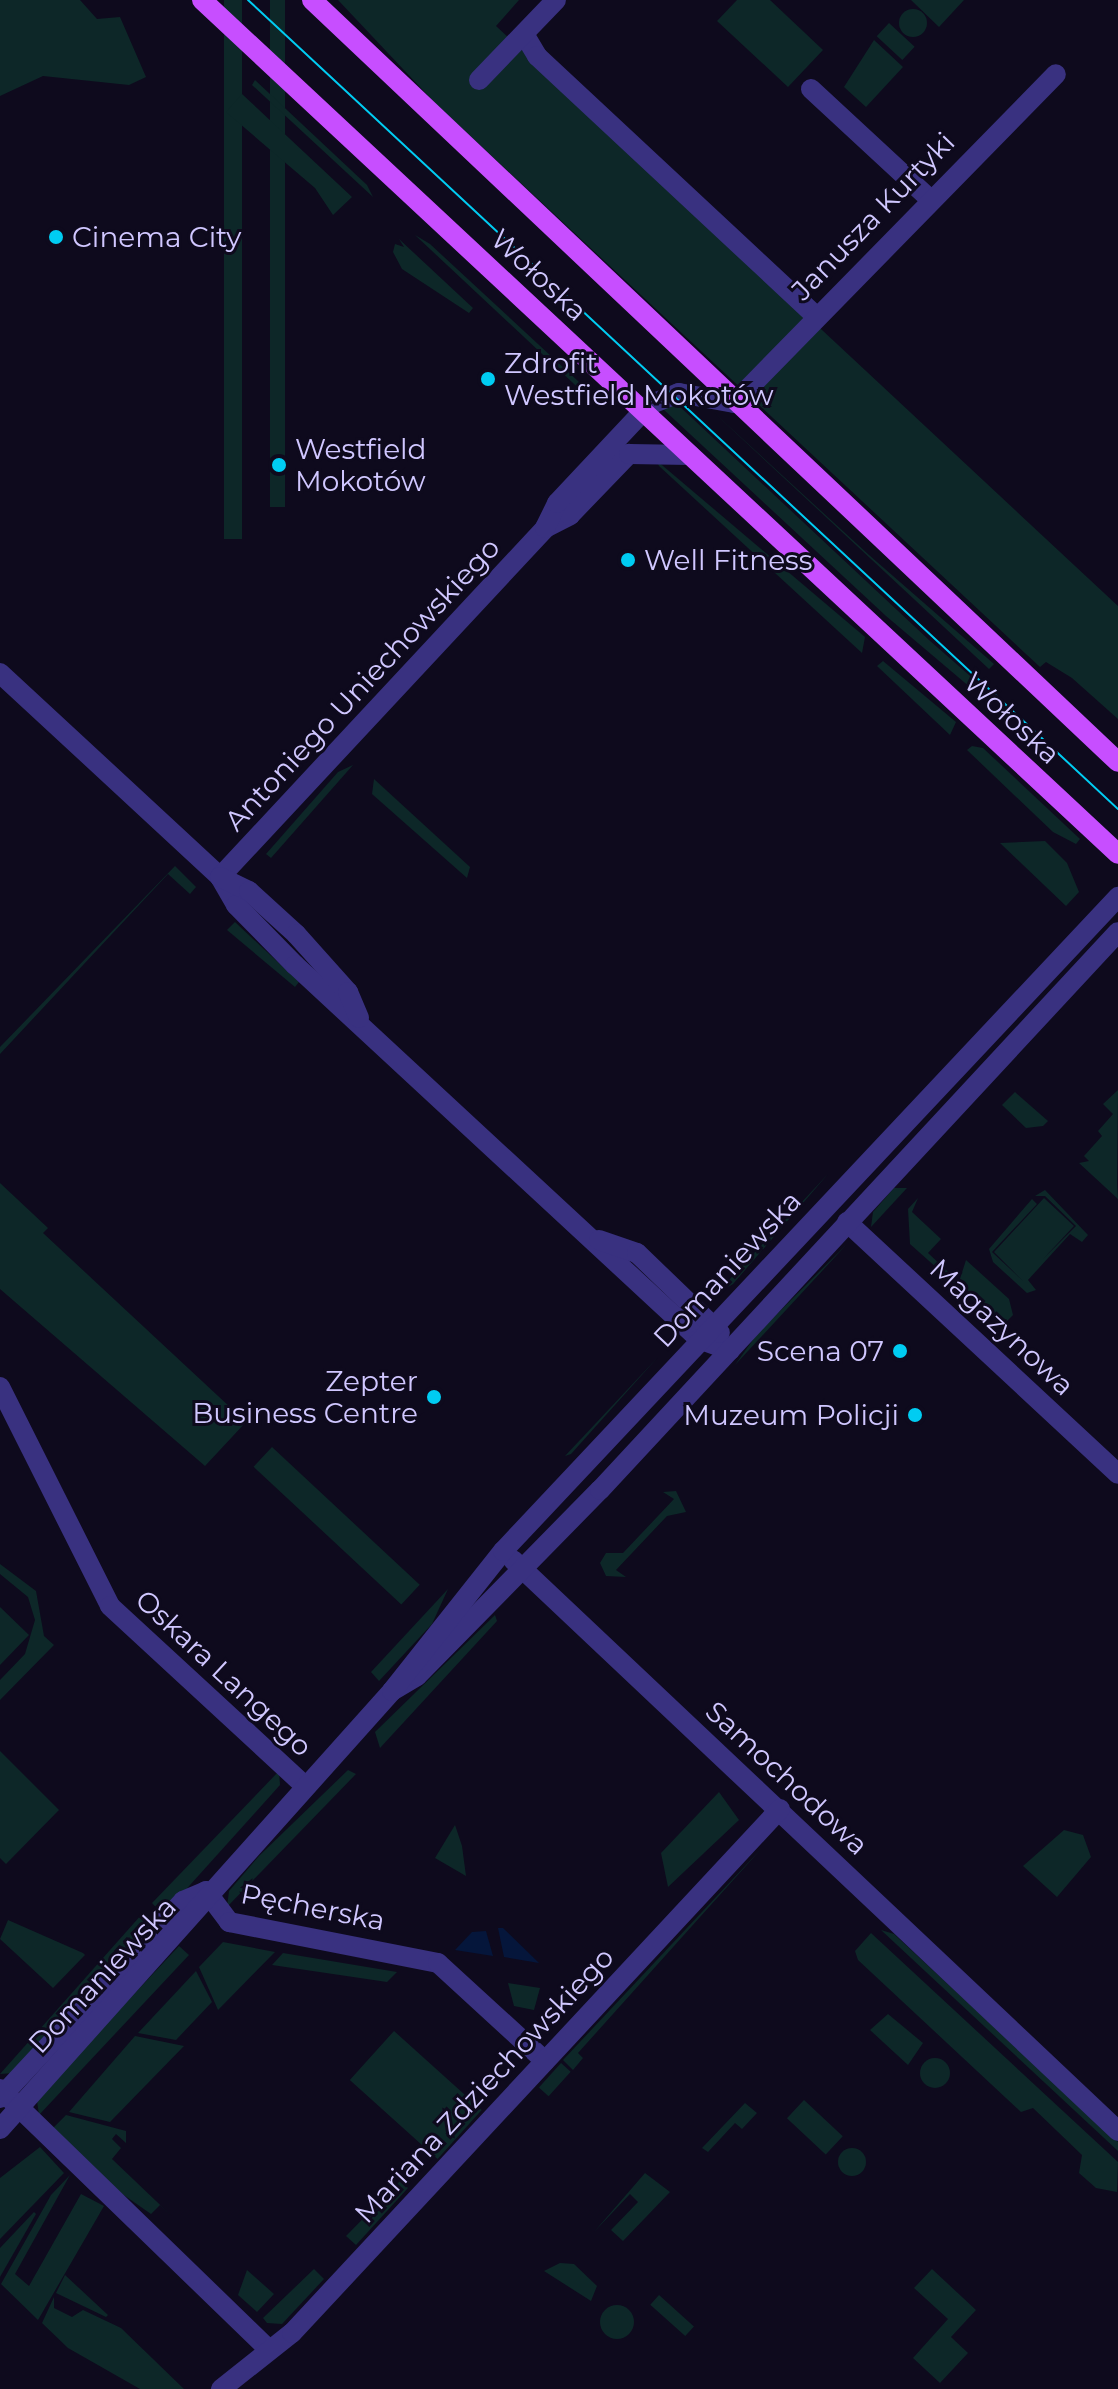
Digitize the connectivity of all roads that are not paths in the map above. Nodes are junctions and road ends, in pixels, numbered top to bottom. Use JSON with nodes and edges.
{"nodes":[{"id":1,"x":202,"y":0,"type":"edge"},
{"id":2,"x":312,"y":0,"type":"edge"},
{"id":3,"x":556,"y":0,"type":"edge"},
{"id":4,"x":524,"y":34,"type":"junction"},
{"id":5,"x":1056,"y":74,"type":"dead end"},
{"id":6,"x":479,"y":80,"type":"dead end"},
{"id":7,"x":811,"y":89,"type":"dead end"},
{"id":8,"x":931,"y":200,"type":"junction"},
{"id":9,"x":816,"y":316,"type":"junction"},
{"id":10,"x":734,"y":403,"type":"junction"},
{"id":11,"x":643,"y":411,"type":"junction"},
{"id":12,"x":690,"y":455,"type":"junction"},
{"id":13,"x":545,"y":528,"type":"junction"},
{"id":14,"x":0,"y":673,"type":"edge"},
{"id":15,"x":1118,"y":762,"type":"edge"},
{"id":16,"x":1118,"y":854,"type":"edge"},
{"id":17,"x":220,"y":877,"type":"junction"},
{"id":18,"x":1118,"y":897,"type":"edge"},
{"id":19,"x":1118,"y":932,"type":"edge"},
{"id":20,"x":847,"y":1222,"type":"junction"},
{"id":21,"x":596,"y":1240,"type":"junction"},
{"id":22,"x":715,"y":1323,"type":"junction"},
{"id":23,"x":699,"y":1339,"type":"junction"},
{"id":24,"x":730,"y":1350,"type":"junction"},
{"id":25,"x":0,"y":1387,"type":"edge"},
{"id":26,"x":1118,"y":1474,"type":"edge"},
{"id":27,"x":503,"y":1551,"type":"junction"},
{"id":28,"x":522,"y":1569,"type":"junction"},
{"id":29,"x":392,"y":1691,"type":"junction"},
{"id":30,"x":304,"y":1785,"type":"junction"},
{"id":31,"x":780,"y":1809,"type":"junction"},
{"id":32,"x":206,"y":1891,"type":"junction"},
{"id":33,"x":1034,"y":2045,"type":"junction"},
{"id":34,"x":545,"y":2061,"type":"junction"},
{"id":35,"x":6,"y":2097,"type":"edge"},
{"id":36,"x":1118,"y":2116,"type":"edge"},
{"id":37,"x":0,"y":2129,"type":"edge"},
{"id":38,"x":1118,"y":2131,"type":"edge"},
{"id":39,"x":267,"y":2348,"type":"junction"},
{"id":40,"x":221,"y":2389,"type":"edge"}],
"edges":[{"from":1,"to":11,"type":"main road","name":"Wołoska"},
{"from":2,"to":10,"type":"main road","name":"Wołoska"},
{"from":3,"to":4,"type":"street"},
{"from":4,"to":6,"type":"street"},
{"from":4,"to":9,"type":"street"},
{"from":5,"to":8,"type":"street","name":"Janusza Kurtyki"},
{"from":7,"to":8,"type":"street"},
{"from":8,"to":9,"type":"street","name":"Janusza Kurtyki"},
{"from":9,"to":10,"type":"street","name":"Janusza Kurtyki"},
{"from":10,"to":11,"type":"street","name":"Antoniego Uniechowskiego"},
{"from":10,"to":15,"type":"main road","name":"Wołoska"},
{"from":11,"to":12,"type":"main road","name":"Wołoska"},
{"from":11,"to":13,"type":"street","name":"Antoniego Uniechowskiego"},
{"from":12,"to":13,"type":"street","name":"Antoniego Uniechowskiego"},
{"from":12,"to":16,"type":"main road","name":"Wołoska"},
{"from":13,"to":17,"type":"street","name":"Antoniego Uniechowskiego"},
{"from":14,"to":17,"type":"street"},
{"from":17,"to":21,"type":"street"},
{"from":18,"to":22,"type":"street","name":"Domaniewska"},
{"from":19,"to":20,"type":"street","name":"Domaniewska"},
{"from":20,"to":24,"type":"street","name":"Domaniewska"},
{"from":20,"to":26,"type":"street","name":"Magazynowa"},
{"from":21,"to":22,"type":"street"},
{"from":21,"to":23,"type":"street"},
{"from":22,"to":23,"type":"street","name":"Domaniewska"},
{"from":22,"to":24,"type":"street"},
{"from":23,"to":24,"type":"street"},
{"from":23,"to":27,"type":"street","name":"Domaniewska"},
{"from":24,"to":28,"type":"street","name":"Domaniewska"},
{"from":25,"to":30,"type":"street","name":"Oskara Langego"},
{"from":27,"to":28,"type":"street","name":"Samochodowa"},
{"from":27,"to":29,"type":"street","name":"Domaniewska"},
{"from":28,"to":29,"type":"street","name":"Domaniewska"},
{"from":28,"to":31,"type":"street","name":"Samochodowa"},
{"from":29,"to":30,"type":"street","name":"Domaniewska"},
{"from":30,"to":32,"type":"street","name":"Domaniewska"},
{"from":31,"to":33,"type":"street","name":"Samochodowa"},
{"from":31,"to":34,"type":"street","name":"Mariana Zdziechowskiego"},
{"from":32,"to":34,"type":"street","name":"Pęcherska"},
{"from":32,"to":35,"type":"street","name":"Domaniewska"},
{"from":33,"to":36,"type":"street","name":"Samochodowa"},
{"from":33,"to":38,"type":"street","name":"Samochodowa"},
{"from":34,"to":39,"type":"street","name":"Mariana Zdziechowskiego"},
{"from":35,"to":37,"type":"street","name":"Domaniewska"},
{"from":35,"to":39,"type":"street"},
{"from":39,"to":40,"type":"street","name":"Mariana Zdziechowskiego"}]}
